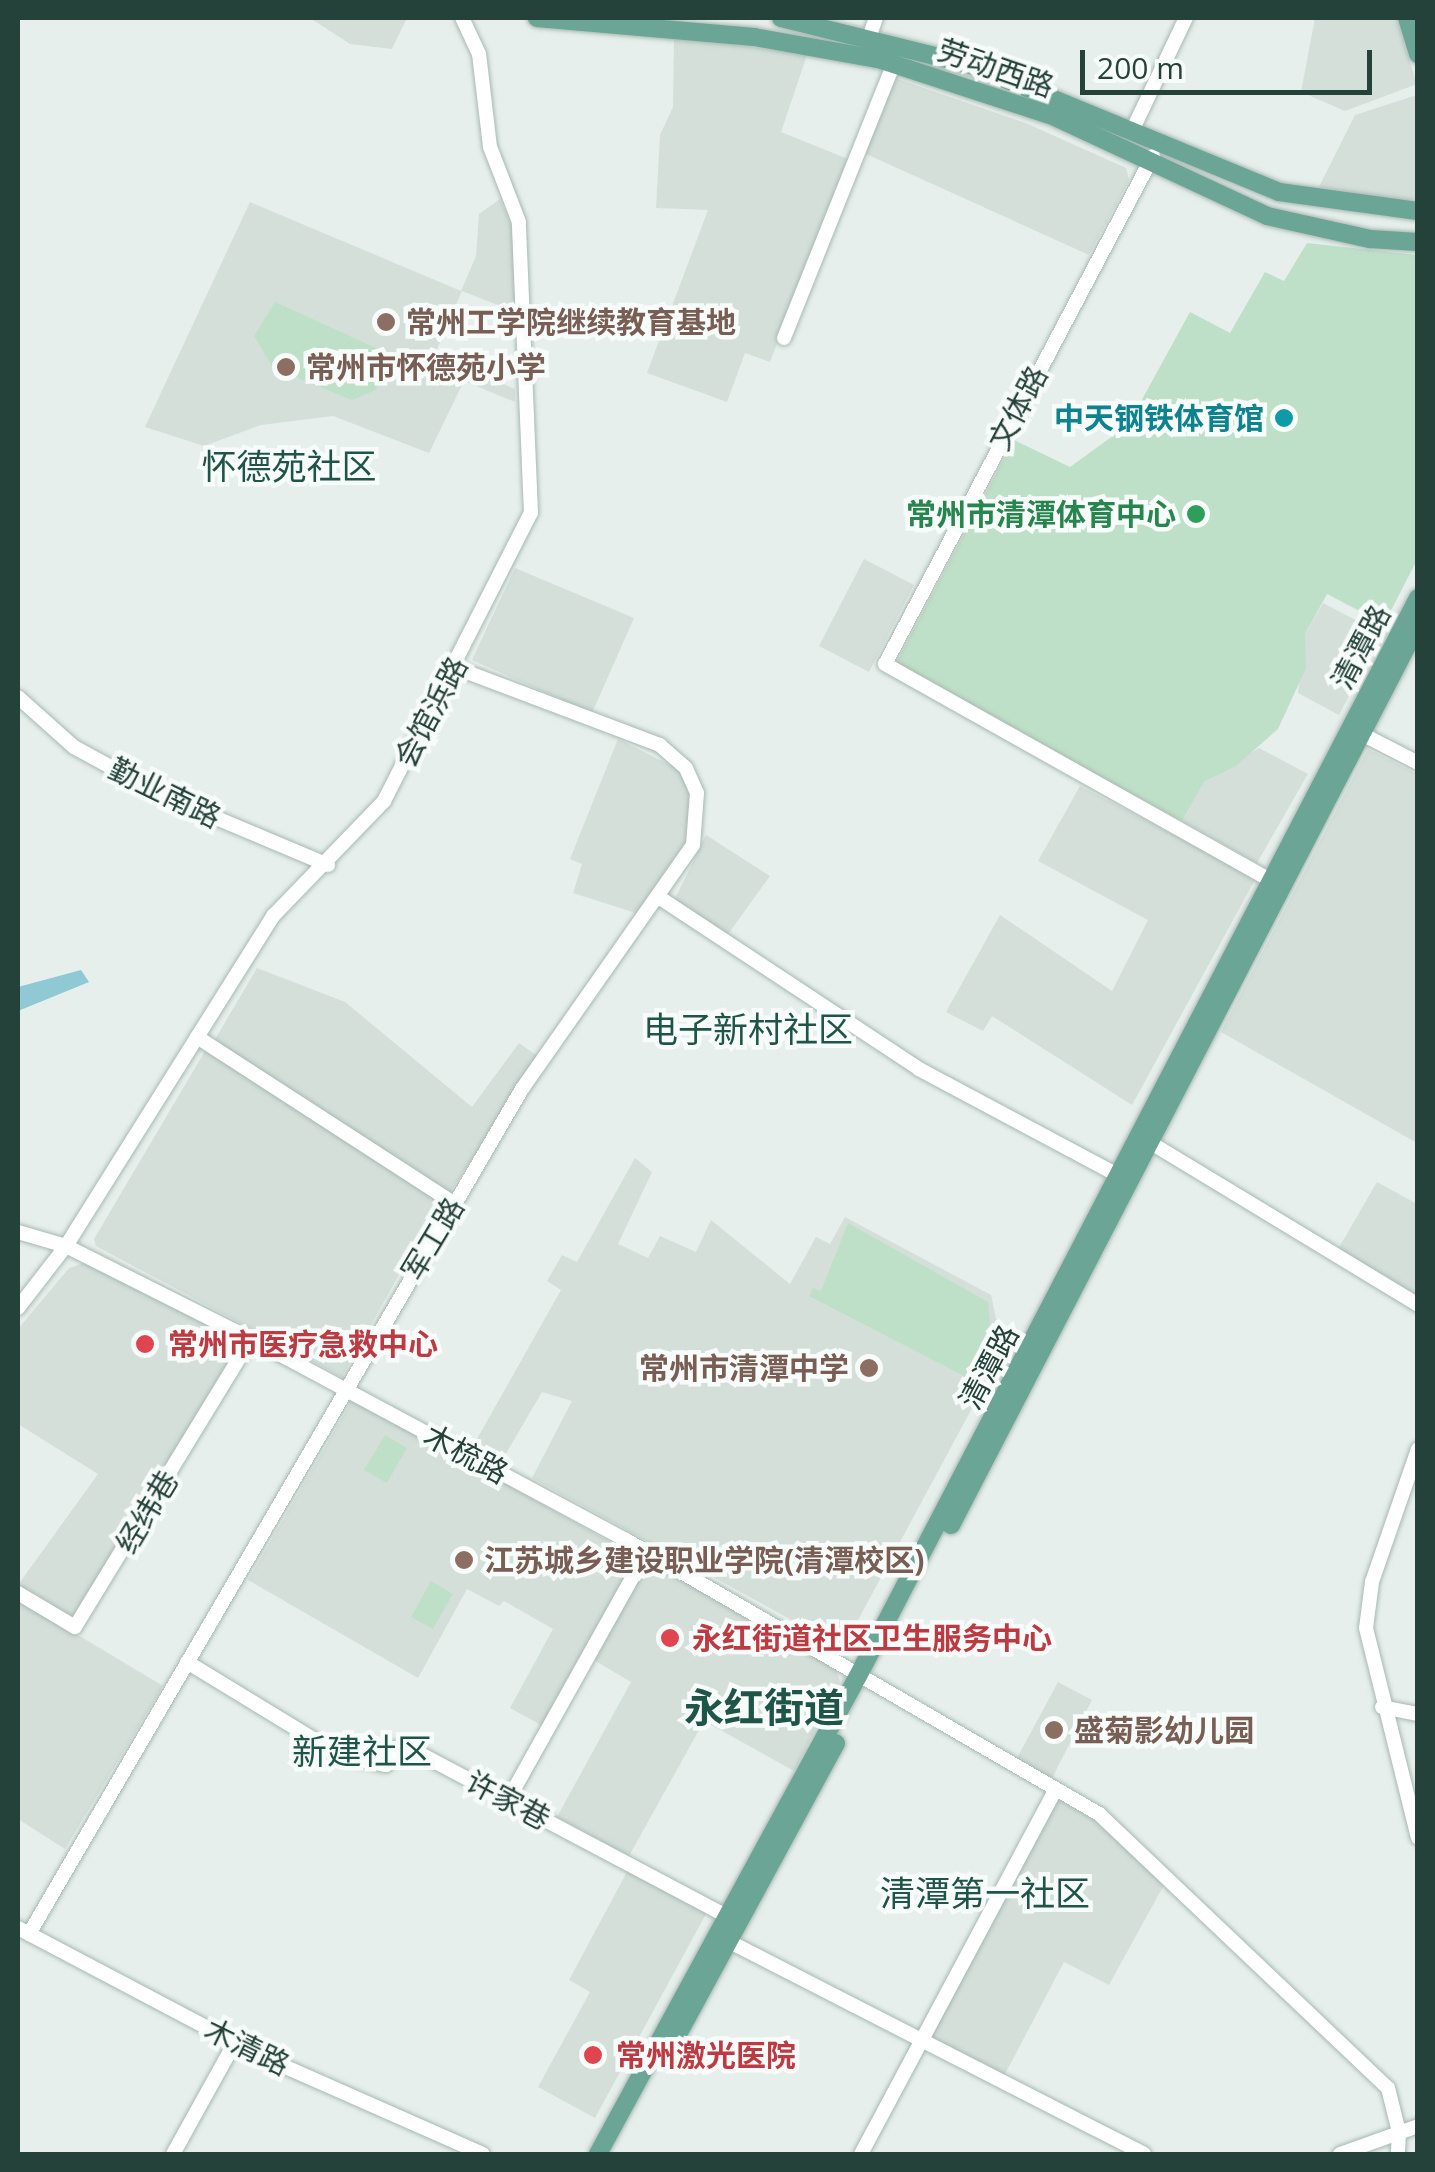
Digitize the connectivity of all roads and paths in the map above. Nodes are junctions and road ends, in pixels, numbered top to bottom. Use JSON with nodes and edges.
{"nodes":[{"id":1,"x":462,"y":18,"type":"edge"},
{"id":2,"x":537,"y":18,"type":"edge"},
{"id":3,"x":781,"y":18,"type":"edge"},
{"id":4,"x":1186,"y":18,"type":"edge"},
{"id":5,"x":1407,"y":18,"type":"edge"},
{"id":6,"x":873,"y":26,"type":"edge"},
{"id":7,"x":1418,"y":54,"type":"edge"},
{"id":8,"x":894,"y":63,"type":"junction"},
{"id":9,"x":1132,"y":130,"type":"junction"},
{"id":10,"x":1152,"y":157,"type":"junction"},
{"id":11,"x":1418,"y":211,"type":"edge"},
{"id":12,"x":1418,"y":242,"type":"edge"},
{"id":13,"x":784,"y":338,"type":"dead end"},
{"id":14,"x":1418,"y":598,"type":"edge"},
{"id":15,"x":1418,"y":625,"type":"edge"},
{"id":16,"x":456,"y":668,"type":"junction"},
{"id":17,"x":18,"y":697,"type":"edge"},
{"id":18,"x":1355,"y":730,"type":"junction"},
{"id":19,"x":1418,"y":763,"type":"edge"},
{"id":20,"x":328,"y":865,"type":"junction"},
{"id":21,"x":1271,"y":882,"type":"junction"},
{"id":22,"x":660,"y":898,"type":"junction"},
{"id":23,"x":197,"y":1038,"type":"junction"},
{"id":24,"x":1151,"y":1144,"type":"junction"},
{"id":25,"x":1119,"y":1176,"type":"junction"},
{"id":26,"x":454,"y":1203,"type":"junction"},
{"id":27,"x":18,"y":1236,"type":"edge"},
{"id":28,"x":66,"y":1246,"type":"junction"},
{"id":29,"x":1418,"y":1306,"type":"edge"},
{"id":30,"x":18,"y":1308,"type":"edge"},
{"id":31,"x":251,"y":1339,"type":"junction"},
{"id":32,"x":344,"y":1388,"type":"junction"},
{"id":33,"x":1418,"y":1449,"type":"edge"},
{"id":34,"x":646,"y":1551,"type":"junction"},
{"id":35,"x":18,"y":1593,"type":"edge"},
{"id":36,"x":187,"y":1662,"type":"junction"},
{"id":37,"x":863,"y":1680,"type":"junction"},
{"id":38,"x":1382,"y":1707,"type":"junction"},
{"id":39,"x":1418,"y":1714,"type":"edge"},
{"id":40,"x":1055,"y":1790,"type":"junction"},
{"id":41,"x":508,"y":1800,"type":"junction"},
{"id":42,"x":1418,"y":1838,"type":"edge"},
{"id":43,"x":729,"y":1917,"type":"junction"},
{"id":44,"x":23,"y":1931,"type":"edge"},
{"id":45,"x":730,"y":1942,"type":"junction"},
{"id":46,"x":921,"y":2041,"type":"junction"},
{"id":47,"x":235,"y":2042,"type":"junction"},
{"id":48,"x":1418,"y":2126,"type":"edge"},
{"id":49,"x":1400,"y":2132,"type":"junction"},
{"id":50,"x":173,"y":2154,"type":"edge"},
{"id":51,"x":483,"y":2154,"type":"edge"},
{"id":52,"x":598,"y":2154,"type":"edge"},
{"id":53,"x":610,"y":2154,"type":"edge"},
{"id":54,"x":861,"y":2154,"type":"edge"},
{"id":55,"x":1144,"y":2154,"type":"edge"},
{"id":56,"x":1340,"y":2154,"type":"edge"},
{"id":57,"x":1398,"y":2154,"type":"edge"}],
"edges":[{"from":1,"to":16,"type":"street","name":"会馆浜路"},
{"from":2,"to":8,"type":"main road","name":"劳动西路"},
{"from":3,"to":6,"type":"main road","name":"劳动西路"},
{"from":4,"to":9,"type":"street"},
{"from":5,"to":7,"type":"main road"},
{"from":6,"to":9,"type":"main road","name":"劳动西路"},
{"from":8,"to":10,"type":"main road","name":"劳动西路"},
{"from":8,"to":13,"type":"street"},
{"from":9,"to":11,"type":"main road","name":"劳动西路"},
{"from":10,"to":12,"type":"main road","name":"劳动西路"},
{"from":10,"to":21,"type":"street","name":"文体路"},
{"from":14,"to":18,"type":"main road","name":"清潭路"},
{"from":15,"to":18,"type":"main road","name":"清潭路"},
{"from":16,"to":20,"type":"street","name":"会馆浜路"},
{"from":16,"to":22,"type":"street","name":"军工路"},
{"from":17,"to":20,"type":"street","name":"勤业南路"},
{"from":18,"to":19,"type":"street"},
{"from":18,"to":21,"type":"main road","name":"清潭路"},
{"from":18,"to":24,"type":"main road","name":"清潭路"},
{"from":20,"to":23,"type":"street","name":"会馆浜路"},
{"from":21,"to":25,"type":"main road","name":"清潭路"},
{"from":22,"to":25,"type":"street"},
{"from":22,"to":26,"type":"street","name":"军工路"},
{"from":23,"to":26,"type":"street"},
{"from":23,"to":28,"type":"street","name":"会馆浜路"},
{"from":24,"to":29,"type":"street"},
{"from":24,"to":37,"type":"main road","name":"清潭路"},
{"from":25,"to":37,"type":"main road","name":"清潭路"},
{"from":26,"to":32,"type":"street","name":"军工路"},
{"from":27,"to":28,"type":"street","name":"木梳路"},
{"from":28,"to":30,"type":"street","name":"会馆浜路"},
{"from":28,"to":31,"type":"street","name":"木梳路"},
{"from":31,"to":32,"type":"street","name":"木梳路"},
{"from":31,"to":35,"type":"street","name":"经纬巷"},
{"from":32,"to":34,"type":"street","name":"木梳路"},
{"from":32,"to":36,"type":"street","name":"军工路"},
{"from":33,"to":38,"type":"street"},
{"from":34,"to":37,"type":"street","name":"木梳路"},
{"from":34,"to":41,"type":"street"},
{"from":36,"to":41,"type":"street","name":"许家巷"},
{"from":36,"to":44,"type":"street","name":"军工路"},
{"from":37,"to":40,"type":"street","name":"木梳路"},
{"from":37,"to":43,"type":"main road","name":"清潭路"},
{"from":37,"to":45,"type":"main road","name":"清潭路"},
{"from":38,"to":39,"type":"street"},
{"from":38,"to":42,"type":"street"},
{"from":40,"to":46,"type":"street"},
{"from":40,"to":49,"type":"street","name":"木梳路"},
{"from":41,"to":43,"type":"street","name":"许家巷"},
{"from":43,"to":52,"type":"main road","name":"清潭路"},
{"from":44,"to":47,"type":"street","name":"木清路"},
{"from":45,"to":46,"type":"street"},
{"from":45,"to":53,"type":"main road","name":"清潭路"},
{"from":46,"to":54,"type":"street"},
{"from":46,"to":55,"type":"street"},
{"from":47,"to":50,"type":"street"},
{"from":47,"to":51,"type":"street","name":"木清路"},
{"from":48,"to":49,"type":"street"},
{"from":49,"to":56,"type":"street"},
{"from":49,"to":57,"type":"street"}]}
